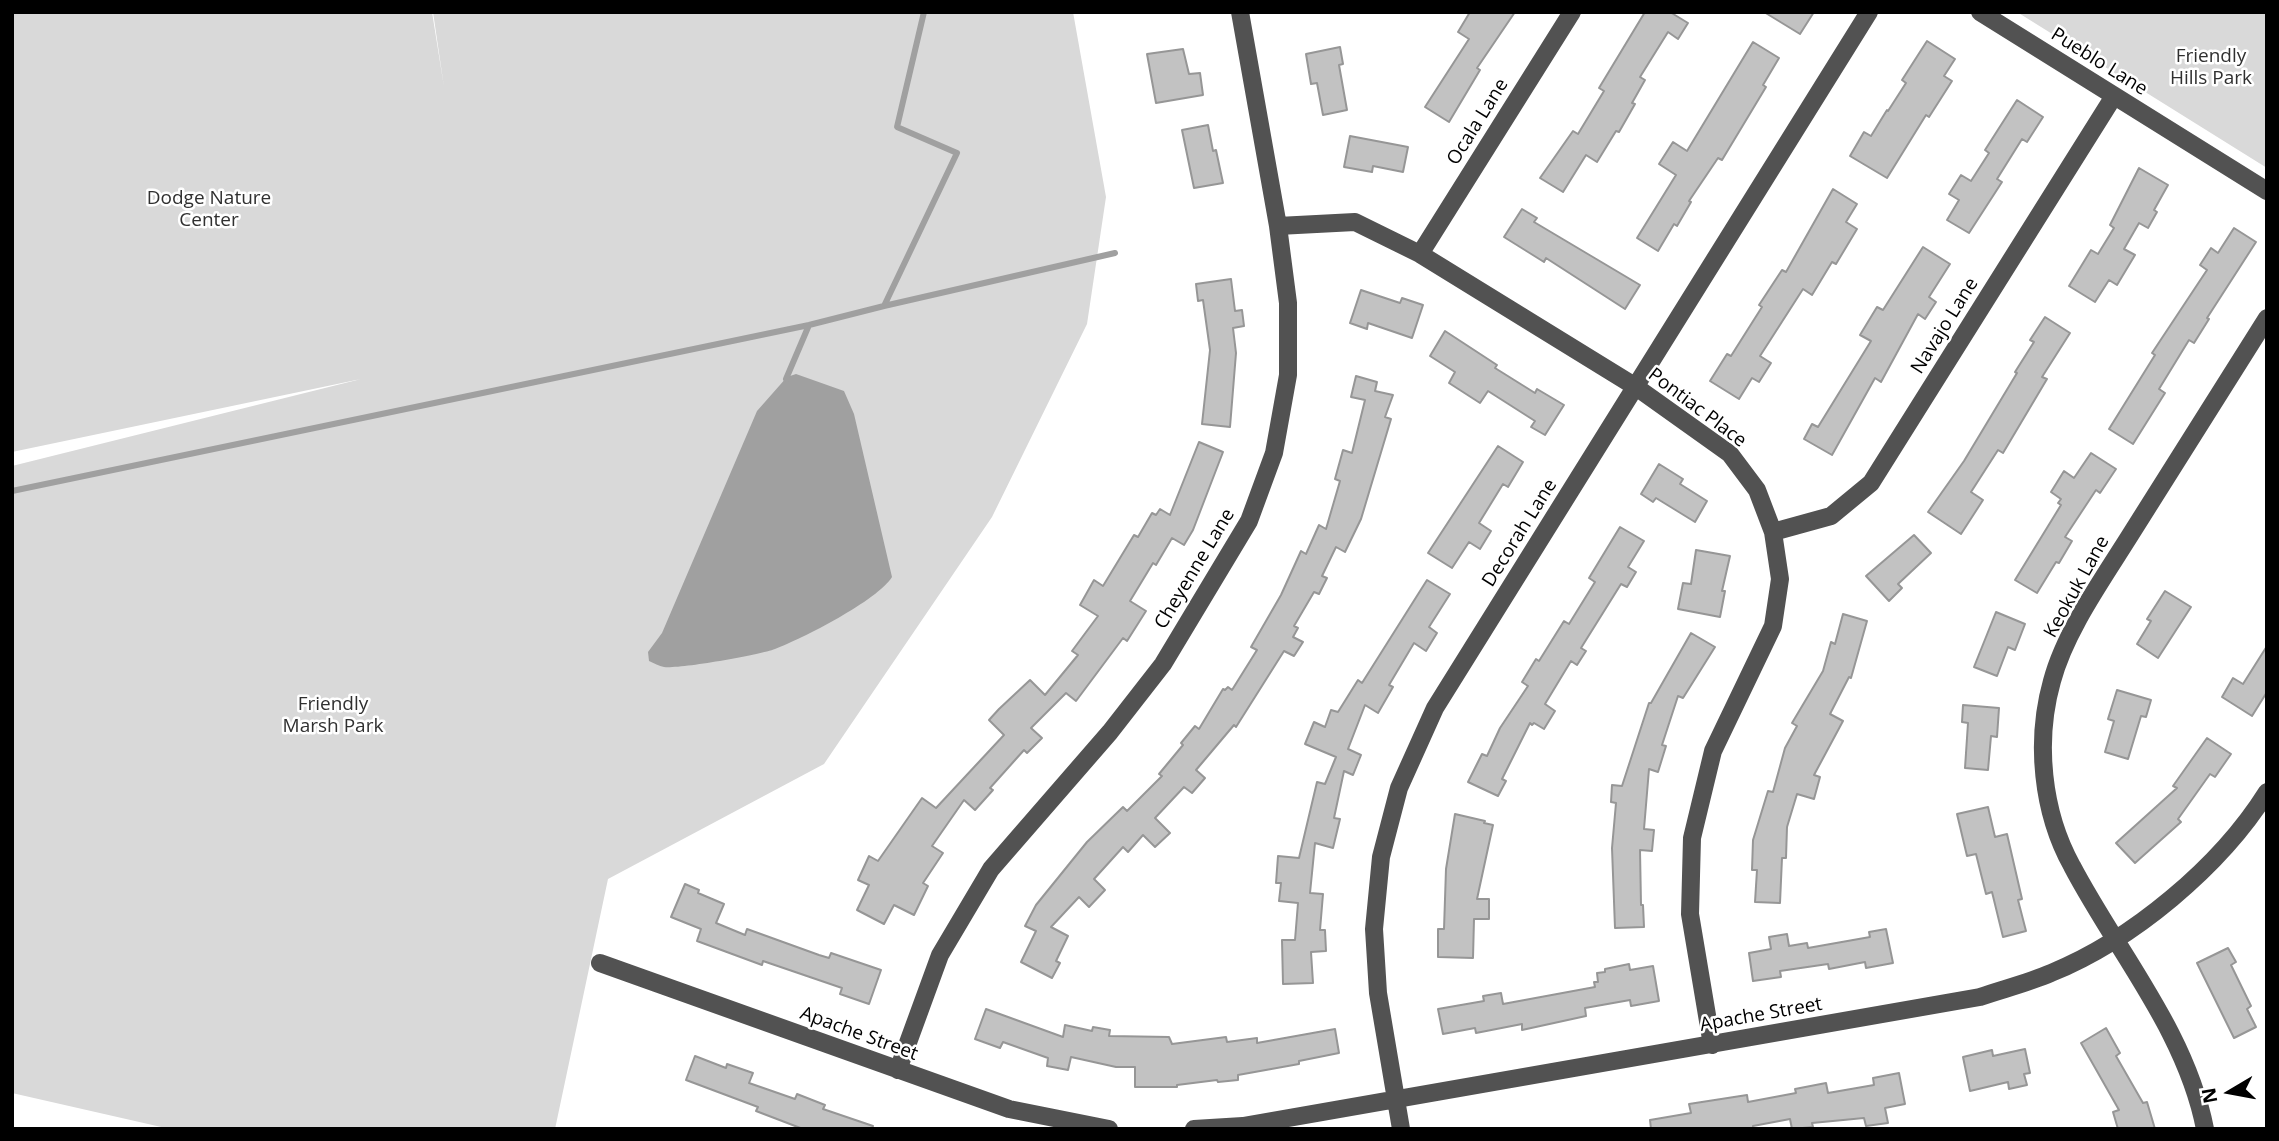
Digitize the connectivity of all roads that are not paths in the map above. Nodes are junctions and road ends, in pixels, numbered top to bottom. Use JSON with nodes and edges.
{"nodes":[{"id":1,"x":1240,"y":12,"type":"edge"},
{"id":2,"x":1572,"y":12,"type":"edge"},
{"id":3,"x":1869,"y":12,"type":"edge"},
{"id":4,"x":1980,"y":12,"type":"edge"},
{"id":5,"x":2114,"y":96,"type":"junction"},
{"id":6,"x":2267,"y":191,"type":"edge"},
{"id":7,"x":1278,"y":226,"type":"junction"},
{"id":8,"x":1420,"y":254,"type":"junction"},
{"id":9,"x":2267,"y":317,"type":"edge"},
{"id":10,"x":1636,"y":387,"type":"junction"},
{"id":11,"x":1773,"y":532,"type":"junction"},
{"id":12,"x":2267,"y":792,"type":"edge"},
{"id":13,"x":2116,"y":940,"type":"junction"},
{"id":14,"x":600,"y":963,"type":"dead end"},
{"id":15,"x":1712,"y":1045,"type":"junction"},
{"id":16,"x":898,"y":1070,"type":"junction"},
{"id":17,"x":1396,"y":1100,"type":"junction"},
{"id":18,"x":1109,"y":1129,"type":"edge"},
{"id":19,"x":1194,"y":1129,"type":"edge"},
{"id":20,"x":1401,"y":1129,"type":"edge"},
{"id":21,"x":2205,"y":1129,"type":"edge"}],
"edges":[{"from":1,"to":7,"type":"street","name":"Cheyenne Lane"},
{"from":2,"to":8,"type":"street","name":"Ocala Lane"},
{"from":3,"to":10,"type":"street","name":"Decorah Lane"},
{"from":4,"to":5,"type":"street","name":"Pueblo Lane"},
{"from":5,"to":6,"type":"street","name":"Pueblo Lane"},
{"from":5,"to":11,"type":"street","name":"Navajo Lane"},
{"from":7,"to":8,"type":"street","name":"Pontiac Place"},
{"from":7,"to":16,"type":"street","name":"Cheyenne Lane"},
{"from":8,"to":10,"type":"street","name":"Pontiac Place"},
{"from":9,"to":13,"type":"street","name":"Keokuk Lane"},
{"from":10,"to":11,"type":"street","name":"Pontiac Place"},
{"from":10,"to":17,"type":"street","name":"Decorah Lane"},
{"from":11,"to":15,"type":"street","name":"Pontiac Place"},
{"from":12,"to":13,"type":"street","name":"Apache Street"},
{"from":13,"to":15,"type":"street","name":"Apache Street"},
{"from":13,"to":21,"type":"street","name":"Keokuk Lane"},
{"from":14,"to":16,"type":"street","name":"Apache Street"},
{"from":15,"to":17,"type":"street","name":"Apache Street"},
{"from":16,"to":18,"type":"street","name":"Apache Street"},
{"from":17,"to":19,"type":"street","name":"Apache Street"},
{"from":17,"to":20,"type":"street","name":"Decorah Lane"}]}
